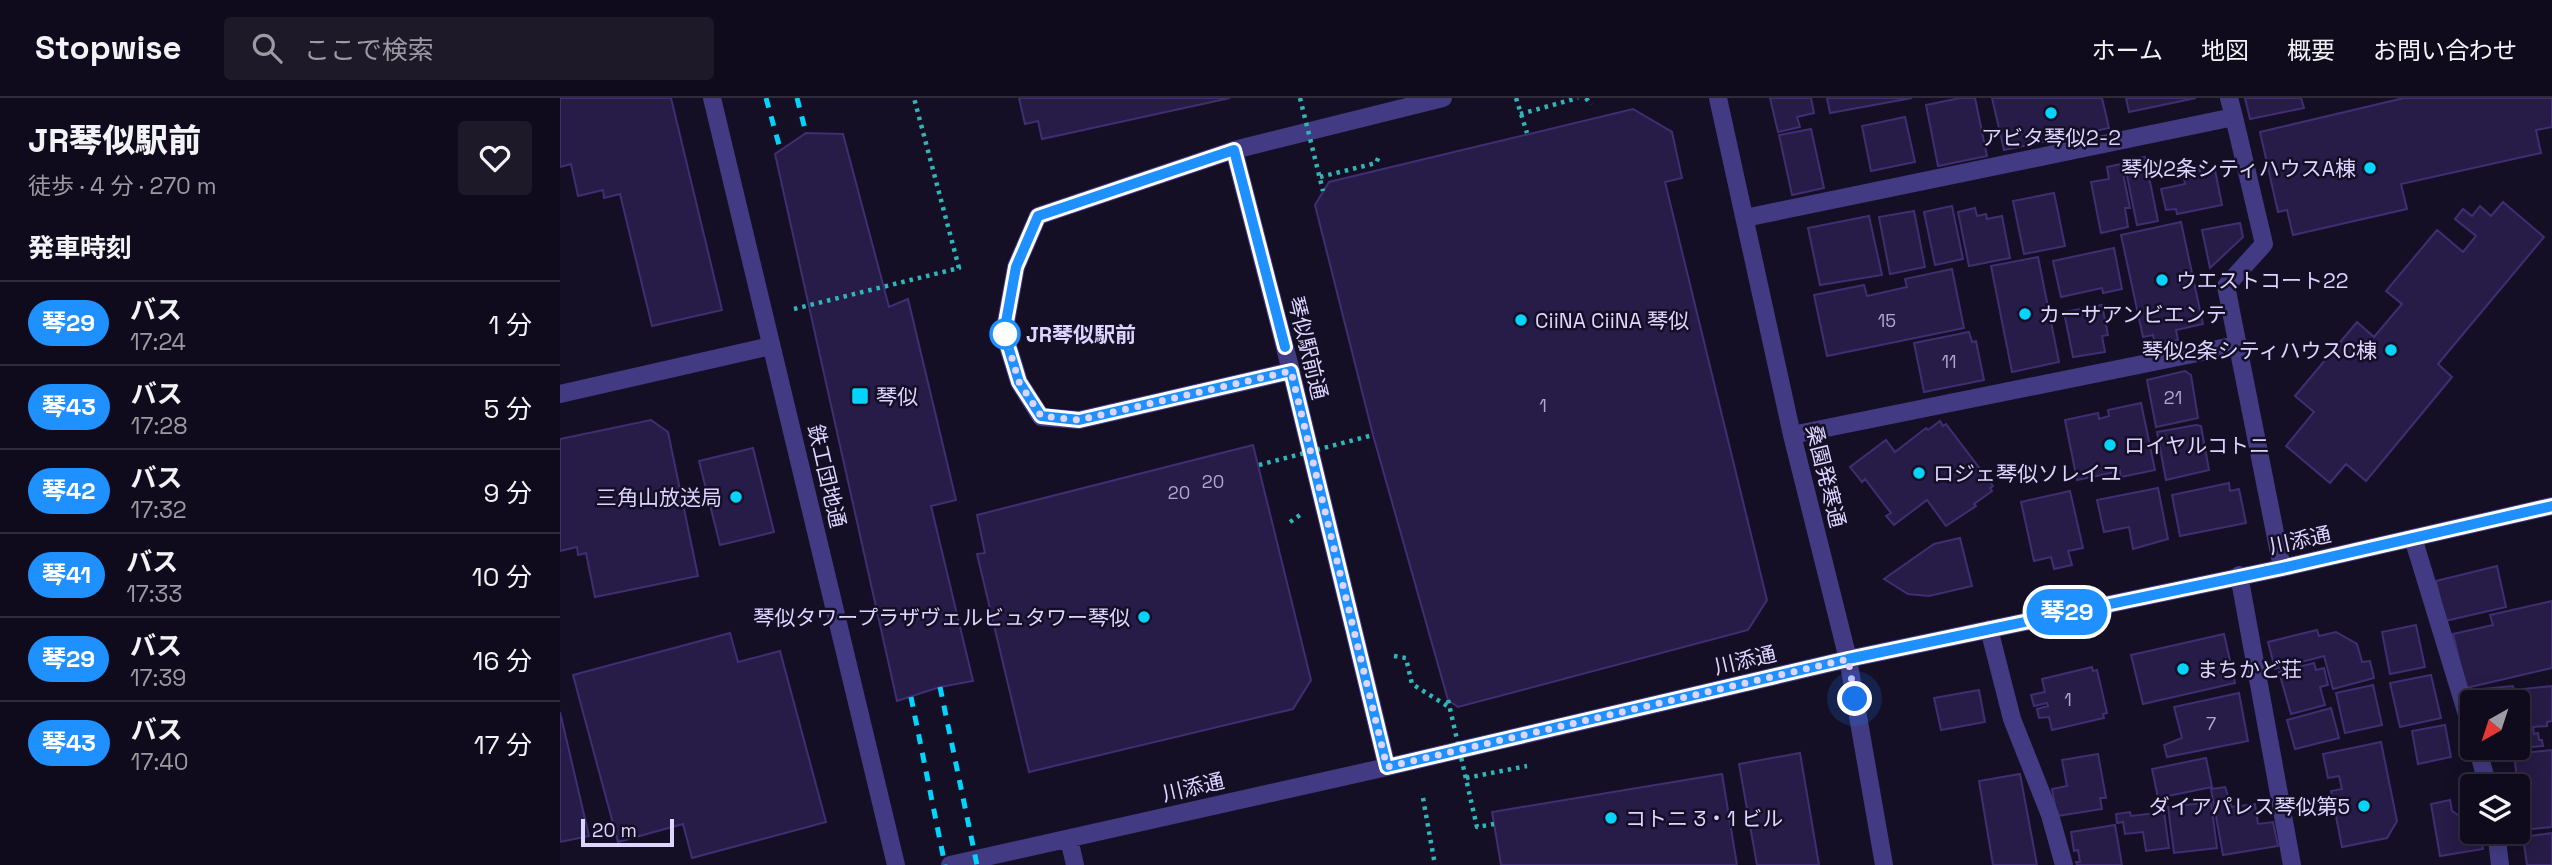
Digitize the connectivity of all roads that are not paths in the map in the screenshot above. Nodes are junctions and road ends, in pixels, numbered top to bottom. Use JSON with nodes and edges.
{"nodes":[{"id":1,"x":712,"y":98,"type":"edge"},
{"id":2,"x":1443,"y":98,"type":"edge"},
{"id":3,"x":1718,"y":98,"type":"edge"},
{"id":4,"x":2229,"y":98,"type":"edge"},
{"id":5,"x":1389,"y":104,"type":"edge"},
{"id":6,"x":2234,"y":117,"type":"junction"},
{"id":7,"x":1234,"y":150,"type":"junction"},
{"id":8,"x":1745,"y":218,"type":"junction"},
{"id":9,"x":2237,"y":345,"type":"junction"},
{"id":10,"x":771,"y":346,"type":"junction"},
{"id":11,"x":1291,"y":371,"type":"junction"},
{"id":12,"x":560,"y":394,"type":"edge"},
{"id":13,"x":1792,"y":435,"type":"junction"},
{"id":14,"x":2552,"y":506,"type":"edge"},
{"id":15,"x":2413,"y":538,"type":"junction"},
{"id":16,"x":2282,"y":568,"type":"junction"},
{"id":17,"x":2239,"y":575,"type":"junction"},
{"id":18,"x":1989,"y":629,"type":"junction"},
{"id":19,"x":1848,"y":659,"type":"junction"},
{"id":20,"x":2460,"y":692,"type":"edge"},
{"id":21,"x":1387,"y":767,"type":"junction"},
{"id":22,"x":1069,"y":839,"type":"junction"},
{"id":23,"x":2498,"y":844,"type":"edge"},
{"id":24,"x":896,"y":865,"type":"edge"},
{"id":25,"x":950,"y":865,"type":"edge"},
{"id":26,"x":1075,"y":865,"type":"edge"},
{"id":27,"x":1884,"y":865,"type":"edge"},
{"id":28,"x":2064,"y":865,"type":"edge"},
{"id":29,"x":2292,"y":865,"type":"edge"},
{"id":30,"x":2500,"y":865,"type":"edge"}],
"edges":[{"from":1,"to":10,"type":"street","name":"鉄工団地通"},
{"from":2,"to":5,"type":"street"},
{"from":3,"to":8,"type":"street","name":"桑園発寒通"},
{"from":4,"to":6,"type":"street"},
{"from":5,"to":7,"type":"street"},
{"from":6,"to":8,"type":"street"},
{"from":6,"to":9,"type":"street"},
{"from":7,"to":11,"type":"street","name":"琴似駅前通"},
{"from":7,"to":11,"type":"street"},
{"from":8,"to":13,"type":"street","name":"桑園発寒通"},
{"from":9,"to":13,"type":"street"},
{"from":9,"to":16,"type":"street"},
{"from":10,"to":12,"type":"street"},
{"from":10,"to":24,"type":"street","name":"鉄工団地通"},
{"from":11,"to":21,"type":"street","name":"琴似駅前通"},
{"from":13,"to":19,"type":"street","name":"桑園発寒通"},
{"from":14,"to":15,"type":"street","name":"川添通"},
{"from":15,"to":16,"type":"street","name":"川添通"},
{"from":15,"to":20,"type":"street"},
{"from":16,"to":17,"type":"street","name":"川添通"},
{"from":17,"to":18,"type":"street","name":"川添通"},
{"from":17,"to":29,"type":"street"},
{"from":18,"to":19,"type":"street","name":"川添通"},
{"from":18,"to":28,"type":"street"},
{"from":19,"to":21,"type":"street","name":"川添通"},
{"from":19,"to":27,"type":"street","name":"桑園発寒通"},
{"from":21,"to":22,"type":"street","name":"川添通"},
{"from":22,"to":25,"type":"street","name":"川添通"},
{"from":22,"to":26,"type":"street"},
{"from":23,"to":30,"type":"street"}]}
